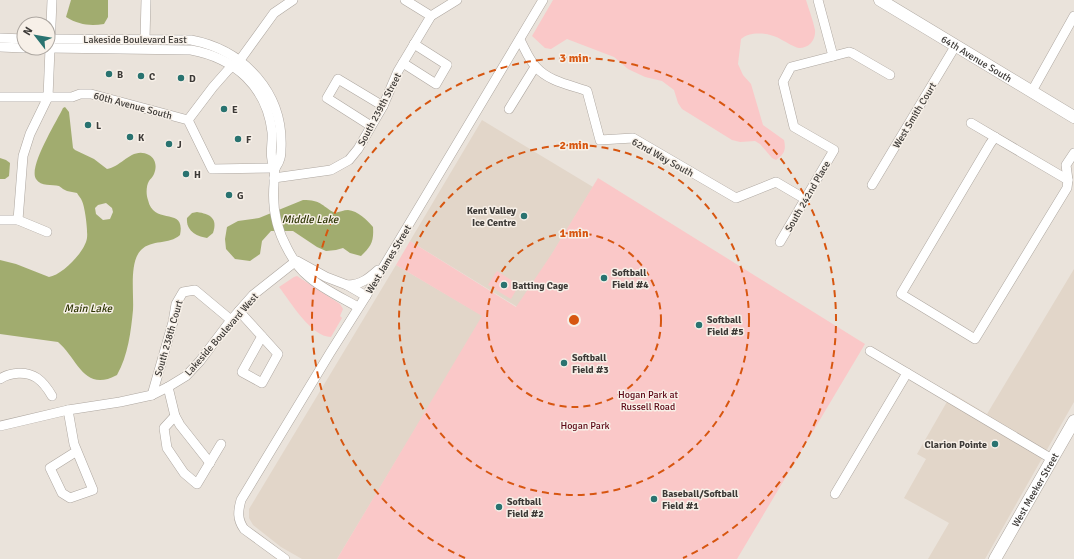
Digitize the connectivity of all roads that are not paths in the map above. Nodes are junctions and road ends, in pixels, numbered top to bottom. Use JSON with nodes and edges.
{"nodes":[{"id":1,"x":52,"y":0,"type":"edge"},
{"id":2,"x":146,"y":0,"type":"edge"},
{"id":3,"x":293,"y":0,"type":"edge"},
{"id":4,"x":405,"y":0,"type":"edge"},
{"id":5,"x":457,"y":0,"type":"edge"},
{"id":6,"x":543,"y":0,"type":"edge"},
{"id":7,"x":818,"y":0,"type":"edge"},
{"id":8,"x":880,"y":0,"type":"edge"},
{"id":9,"x":51,"y":16,"type":"edge"},
{"id":10,"x":431,"y":16,"type":"junction"},
{"id":11,"x":1074,"y":16,"type":"edge"},
{"id":12,"x":0,"y":38,"type":"edge"},
{"id":13,"x":16,"y":39,"type":"edge"},
{"id":14,"x":145,"y":39,"type":"junction"},
{"id":15,"x":520,"y":40,"type":"junction"},
{"id":16,"x":56,"y":43,"type":"edge"},
{"id":17,"x":56,"y":43,"type":"edge"},
{"id":18,"x":414,"y":44,"type":"junction"},
{"id":19,"x":956,"y":45,"type":"junction"},
{"id":20,"x":0,"y":47,"type":"edge"},
{"id":21,"x":16,"y":48,"type":"edge"},
{"id":22,"x":49,"y":56,"type":"edge"},
{"id":23,"x":833,"y":56,"type":"junction"},
{"id":24,"x":237,"y":63,"type":"junction"},
{"id":25,"x":403,"y":63,"type":"junction"},
{"id":26,"x":535,"y":67,"type":"junction"},
{"id":27,"x":890,"y":75,"type":"dead end"},
{"id":28,"x":1032,"y":91,"type":"junction"},
{"id":29,"x":0,"y":97,"type":"edge"},
{"id":30,"x":48,"y":97,"type":"junction"},
{"id":31,"x":382,"y":106,"type":"junction"},
{"id":32,"x":509,"y":109,"type":"dead end"},
{"id":33,"x":1074,"y":117,"type":"edge"},
{"id":34,"x":188,"y":120,"type":"junction"},
{"id":35,"x":971,"y":123,"type":"dead end"},
{"id":36,"x":371,"y":126,"type":"junction"},
{"id":37,"x":995,"y":137,"type":"junction"},
{"id":38,"x":1074,"y":153,"type":"edge"},
{"id":39,"x":275,"y":168,"type":"junction"},
{"id":40,"x":274,"y":178,"type":"junction"},
{"id":41,"x":1068,"y":180,"type":"junction"},
{"id":42,"x":872,"y":185,"type":"dead end"},
{"id":43,"x":805,"y":198,"type":"junction"},
{"id":44,"x":0,"y":220,"type":"edge"},
{"id":45,"x":18,"y":220,"type":"junction"},
{"id":46,"x":47,"y":232,"type":"dead end"},
{"id":47,"x":780,"y":242,"type":"dead end"},
{"id":48,"x":296,"y":261,"type":"junction"},
{"id":49,"x":385,"y":263,"type":"junction"},
{"id":50,"x":348,"y":285,"type":"junction"},
{"id":51,"x":366,"y":296,"type":"junction"},
{"id":52,"x":358,"y":307,"type":"junction"},
{"id":53,"x":239,"y":311,"type":"junction"},
{"id":54,"x":231,"y":320,"type":"junction"},
{"id":55,"x":262,"y":336,"type":"junction"},
{"id":56,"x":870,"y":351,"type":"dead end"},
{"id":57,"x":907,"y":373,"type":"junction"},
{"id":58,"x":0,"y":379,"type":"edge"},
{"id":59,"x":168,"y":387,"type":"junction"},
{"id":60,"x":152,"y":395,"type":"junction"},
{"id":61,"x":52,"y":396,"type":"dead end"},
{"id":62,"x":68,"y":410,"type":"junction"},
{"id":63,"x":175,"y":416,"type":"junction"},
{"id":64,"x":1074,"y":420,"type":"edge"},
{"id":65,"x":0,"y":425,"type":"edge"},
{"id":66,"x":221,"y":444,"type":"dead end"},
{"id":67,"x":77,"y":452,"type":"junction"},
{"id":68,"x":1052,"y":459,"type":"junction"},
{"id":69,"x":210,"y":463,"type":"junction"},
{"id":70,"x":834,"y":494,"type":"dead end"},
{"id":71,"x":285,"y":559,"type":"edge"},
{"id":72,"x":995,"y":559,"type":"edge"}],
"edges":[{"from":1,"to":9,"type":"street"},
{"from":2,"to":14,"type":"street"},
{"from":3,"to":24,"type":"street"},
{"from":4,"to":10,"type":"street"},
{"from":5,"to":10,"type":"street","name":"South 239th Street"},
{"from":6,"to":15,"type":"street","name":"West James Street"},
{"from":7,"to":23,"type":"street"},
{"from":8,"to":19,"type":"street","name":"64th Avenue South"},
{"from":10,"to":18,"type":"street","name":"South 239th Street"},
{"from":11,"to":28,"type":"street"},
{"from":12,"to":13,"type":"street"},
{"from":14,"to":16,"type":"street","name":"Lakeside Boulevard East"},
{"from":14,"to":24,"type":"street","name":"Lakeside Boulevard East"},
{"from":15,"to":26,"type":"street","name":"62nd Way South"},
{"from":15,"to":49,"type":"street","name":"West James Street"},
{"from":17,"to":24,"type":"street","name":"Lakeside Boulevard East"},
{"from":18,"to":25,"type":"street","name":"South 239th Street"},
{"from":18,"to":25,"type":"street"},
{"from":19,"to":28,"type":"street","name":"64th Avenue South"},
{"from":19,"to":42,"type":"street","name":"West Smith Court"},
{"from":20,"to":21,"type":"street"},
{"from":22,"to":30,"type":"street"},
{"from":23,"to":27,"type":"street","name":"South 242nd Place"},
{"from":23,"to":43,"type":"street","name":"South 242nd Place"},
{"from":24,"to":34,"type":"street"},
{"from":24,"to":39,"type":"street","name":"Lakeside Boulevard East"},
{"from":25,"to":31,"type":"street","name":"South 239th Street"},
{"from":26,"to":32,"type":"street"},
{"from":26,"to":43,"type":"street","name":"62nd Way South"},
{"from":28,"to":33,"type":"street","name":"64th Avenue South"},
{"from":29,"to":30,"type":"street","name":"60th Avenue South"},
{"from":30,"to":34,"type":"street","name":"60th Avenue South"},
{"from":30,"to":45,"type":"street"},
{"from":31,"to":36,"type":"street","name":"South 239th Street"},
{"from":31,"to":36,"type":"street"},
{"from":34,"to":39,"type":"street"},
{"from":35,"to":37,"type":"street"},
{"from":36,"to":40,"type":"street","name":"South 239th Street"},
{"from":37,"to":41,"type":"street"},
{"from":37,"to":41,"type":"street"},
{"from":38,"to":41,"type":"street"},
{"from":39,"to":40,"type":"street","name":"Lakeside Boulevard East"},
{"from":40,"to":48,"type":"street","name":"Lakeside Boulevard East"},
{"from":43,"to":47,"type":"street","name":"South 242nd Place"},
{"from":44,"to":45,"type":"street"},
{"from":45,"to":46,"type":"street"},
{"from":48,"to":50,"type":"street","name":"Lakeside Boulevard East"},
{"from":48,"to":52,"type":"street","name":"Lakeside Boulevard East"},
{"from":48,"to":53,"type":"street","name":"Lakeside Boulevard West"},
{"from":49,"to":50,"type":"street"},
{"from":49,"to":51,"type":"street","name":"West James Street"},
{"from":50,"to":51,"type":"street","name":"Lakeside Boulevard East"},
{"from":51,"to":52,"type":"street","name":"West James Street"},
{"from":52,"to":71,"type":"street","name":"West James Street"},
{"from":53,"to":54,"type":"street","name":"Lakeside Boulevard West"},
{"from":53,"to":55,"type":"street"},
{"from":54,"to":59,"type":"street","name":"Lakeside Boulevard West"},
{"from":54,"to":60,"type":"street","name":"South 238th Court"},
{"from":55,"to":55,"type":"street"},
{"from":56,"to":57,"type":"street"},
{"from":57,"to":68,"type":"street"},
{"from":57,"to":70,"type":"street"},
{"from":58,"to":61,"type":"street"},
{"from":59,"to":60,"type":"street","name":"Lakeside Boulevard West"},
{"from":59,"to":63,"type":"street"},
{"from":60,"to":62,"type":"street","name":"Lakeside Boulevard West"},
{"from":62,"to":65,"type":"street","name":"Lakeside Boulevard West"},
{"from":62,"to":67,"type":"street"},
{"from":63,"to":69,"type":"street"},
{"from":63,"to":69,"type":"street"},
{"from":64,"to":68,"type":"street","name":"West Meeker Street"},
{"from":66,"to":69,"type":"street"},
{"from":67,"to":67,"type":"street"},
{"from":68,"to":72,"type":"street","name":"West Meeker Street"}]}
